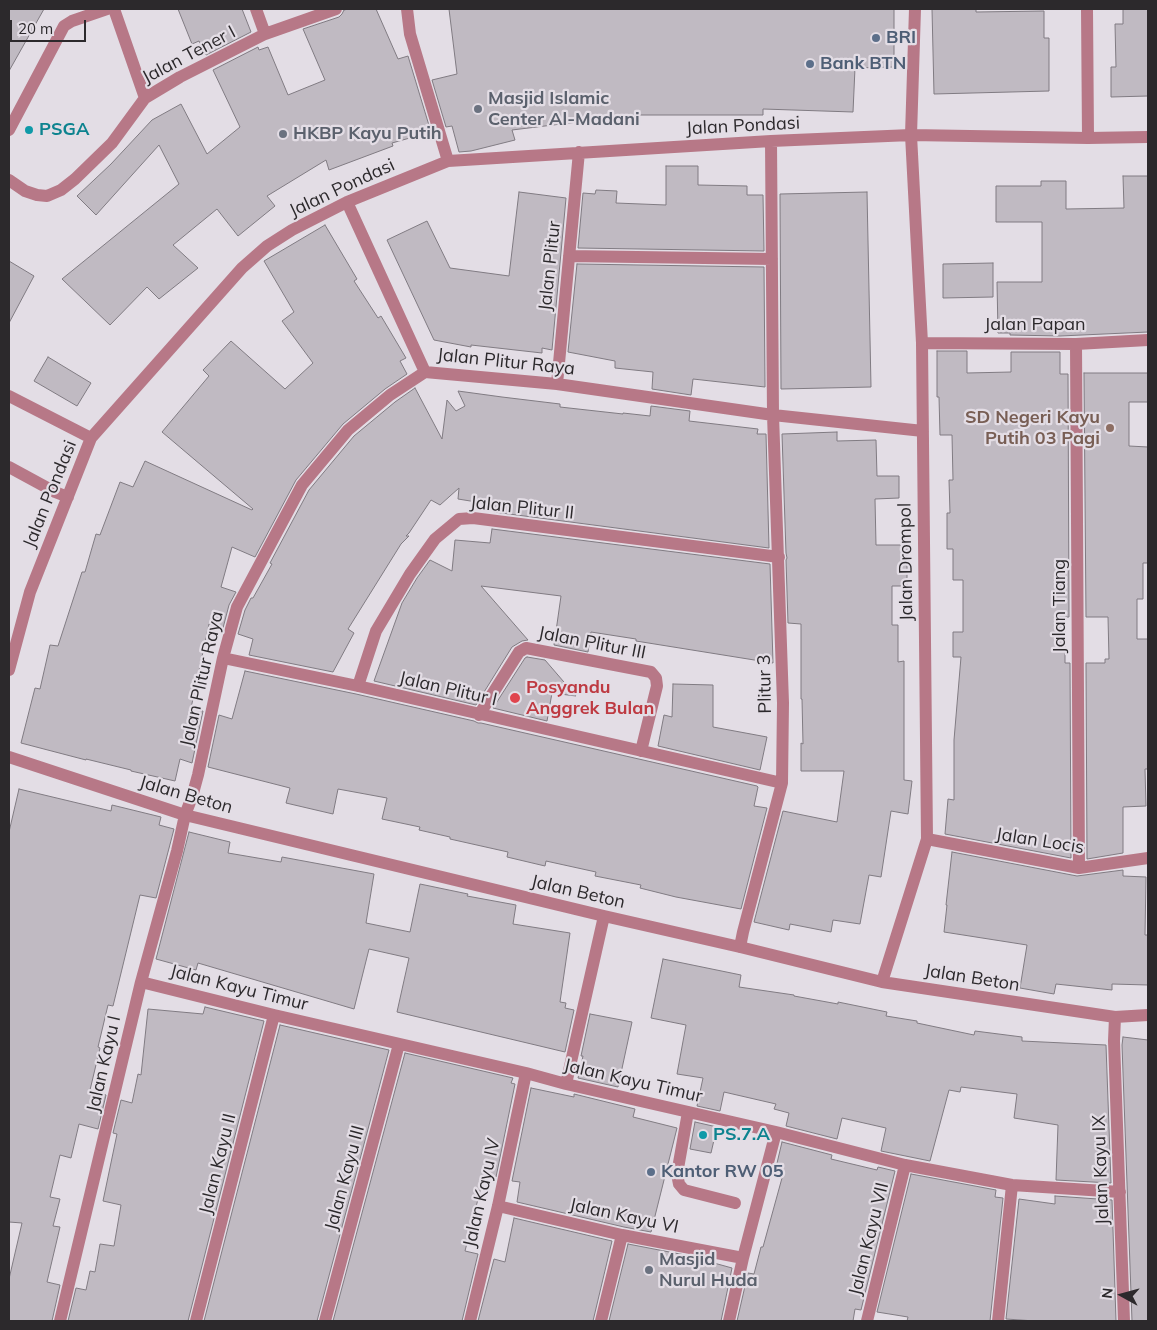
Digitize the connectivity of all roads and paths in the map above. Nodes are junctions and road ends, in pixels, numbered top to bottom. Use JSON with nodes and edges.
{"nodes":[{"id":1,"x":107,"y":9,"type":"edge"},
{"id":2,"x":114,"y":9,"type":"edge"},
{"id":3,"x":256,"y":9,"type":"edge"},
{"id":4,"x":336,"y":9,"type":"edge"},
{"id":5,"x":407,"y":9,"type":"edge"},
{"id":6,"x":916,"y":9,"type":"edge"},
{"id":7,"x":1088,"y":9,"type":"edge"},
{"id":8,"x":266,"y":34,"type":"junction"},
{"id":9,"x":145,"y":98,"type":"junction"},
{"id":10,"x":9,"y":130,"type":"edge"},
{"id":11,"x":911,"y":135,"type":"junction"},
{"id":12,"x":1148,"y":137,"type":"edge"},
{"id":13,"x":1088,"y":138,"type":"junction"},
{"id":14,"x":771,"y":141,"type":"junction"},
{"id":15,"x":579,"y":152,"type":"junction"},
{"id":16,"x":448,"y":161,"type":"junction"},
{"id":17,"x":9,"y":180,"type":"edge"},
{"id":18,"x":346,"y":202,"type":"junction"},
{"id":19,"x":569,"y":256,"type":"junction"},
{"id":20,"x":772,"y":259,"type":"junction"},
{"id":21,"x":1148,"y":340,"type":"edge"},
{"id":22,"x":922,"y":342,"type":"junction"},
{"id":23,"x":1076,"y":344,"type":"junction"},
{"id":24,"x":425,"y":372,"type":"junction"},
{"id":25,"x":557,"y":384,"type":"junction"},
{"id":26,"x":9,"y":398,"type":"edge"},
{"id":27,"x":773,"y":415,"type":"junction"},
{"id":28,"x":923,"y":431,"type":"junction"},
{"id":29,"x":91,"y":438,"type":"junction"},
{"id":30,"x":9,"y":467,"type":"edge"},
{"id":31,"x":68,"y":497,"type":"junction"},
{"id":32,"x":779,"y":557,"type":"junction"},
{"id":33,"x":222,"y":658,"type":"junction"},
{"id":34,"x":9,"y":670,"type":"edge"},
{"id":35,"x":358,"y":686,"type":"junction"},
{"id":36,"x":479,"y":715,"type":"junction"},
{"id":37,"x":641,"y":751,"type":"junction"},
{"id":38,"x":9,"y":757,"type":"edge"},
{"id":39,"x":782,"y":783,"type":"junction"},
{"id":40,"x":184,"y":815,"type":"junction"},
{"id":41,"x":926,"y":839,"type":"junction"},
{"id":42,"x":1148,"y":858,"type":"edge"},
{"id":43,"x":1079,"y":868,"type":"junction"},
{"id":44,"x":604,"y":916,"type":"junction"},
{"id":45,"x":740,"y":947,"type":"junction"},
{"id":46,"x":141,"y":982,"type":"junction"},
{"id":47,"x":882,"y":982,"type":"junction"},
{"id":48,"x":1148,"y":1014,"type":"edge"},
{"id":49,"x":274,"y":1015,"type":"junction"},
{"id":50,"x":1114,"y":1017,"type":"junction"},
{"id":51,"x":399,"y":1044,"type":"junction"},
{"id":52,"x":526,"y":1073,"type":"junction"},
{"id":53,"x":566,"y":1084,"type":"junction"},
{"id":54,"x":688,"y":1112,"type":"junction"},
{"id":55,"x":776,"y":1132,"type":"junction"},
{"id":56,"x":905,"y":1165,"type":"junction"},
{"id":57,"x":1012,"y":1185,"type":"junction"},
{"id":58,"x":1120,"y":1192,"type":"junction"},
{"id":59,"x":735,"y":1203,"type":"dead end"},
{"id":60,"x":498,"y":1206,"type":"junction"},
{"id":61,"x":622,"y":1235,"type":"junction"},
{"id":62,"x":743,"y":1258,"type":"junction"},
{"id":63,"x":60,"y":1321,"type":"edge"},
{"id":64,"x":196,"y":1321,"type":"edge"},
{"id":65,"x":325,"y":1321,"type":"edge"},
{"id":66,"x":470,"y":1321,"type":"edge"},
{"id":67,"x":601,"y":1321,"type":"edge"},
{"id":68,"x":729,"y":1321,"type":"edge"},
{"id":69,"x":867,"y":1321,"type":"edge"},
{"id":70,"x":998,"y":1321,"type":"edge"},
{"id":71,"x":1124,"y":1321,"type":"edge"}],
"edges":[{"from":1,"to":10,"type":"street"},
{"from":2,"to":9,"type":"street"},
{"from":3,"to":8,"type":"street"},
{"from":4,"to":8,"type":"street","name":"Jalan Tener I"},
{"from":5,"to":16,"type":"street"},
{"from":6,"to":11,"type":"street","name":"Jalan Drompol"},
{"from":7,"to":13,"type":"street"},
{"from":8,"to":9,"type":"street","name":"Jalan Tener I"},
{"from":9,"to":17,"type":"street","name":"Jalan Tener I"},
{"from":11,"to":13,"type":"street","name":"Jalan Pondasi"},
{"from":11,"to":14,"type":"street","name":"Jalan Pondasi"},
{"from":11,"to":22,"type":"street","name":"Jalan Drompol"},
{"from":12,"to":13,"type":"street","name":"Jalan Pondasi"},
{"from":14,"to":15,"type":"street","name":"Jalan Pondasi"},
{"from":14,"to":20,"type":"street","name":"Plitur 3"},
{"from":15,"to":16,"type":"street","name":"Jalan Pondasi"},
{"from":15,"to":19,"type":"street","name":"Jalan Plitur"},
{"from":16,"to":18,"type":"street","name":"Jalan Pondasi"},
{"from":18,"to":24,"type":"street"},
{"from":18,"to":29,"type":"street","name":"Jalan Pondasi"},
{"from":19,"to":20,"type":"street"},
{"from":19,"to":25,"type":"street","name":"Jalan Plitur"},
{"from":20,"to":27,"type":"street","name":"Plitur 3"},
{"from":21,"to":23,"type":"street","name":"Jalan Papan"},
{"from":22,"to":23,"type":"street","name":"Jalan Papan"},
{"from":22,"to":28,"type":"street","name":"Jalan Drompol"},
{"from":23,"to":43,"type":"street","name":"Jalan Tiang"},
{"from":24,"to":25,"type":"street","name":"Jalan Plitur Raya"},
{"from":24,"to":33,"type":"street","name":"Jalan Plitur Raya"},
{"from":25,"to":27,"type":"street","name":"Jalan Plitur Raya"},
{"from":26,"to":29,"type":"street"},
{"from":27,"to":28,"type":"street","name":"Jalan Plitur Raya"},
{"from":27,"to":32,"type":"street","name":"Plitur 3"},
{"from":28,"to":41,"type":"street","name":"Jalan Drompol"},
{"from":29,"to":31,"type":"street","name":"Jalan Pondasi"},
{"from":30,"to":31,"type":"street"},
{"from":31,"to":34,"type":"street","name":"Jalan Pondasi"},
{"from":32,"to":35,"type":"street","name":"Jalan Plitur II"},
{"from":32,"to":39,"type":"street","name":"Plitur 3"},
{"from":33,"to":35,"type":"street","name":"Jalan Plitur I"},
{"from":33,"to":40,"type":"street","name":"Jalan Plitur Raya"},
{"from":35,"to":36,"type":"street","name":"Jalan Plitur I"},
{"from":36,"to":37,"type":"street","name":"Jalan Plitur I"},
{"from":36,"to":37,"type":"street","name":"Jalan Plitur III"},
{"from":37,"to":39,"type":"street","name":"Jalan Plitur I"},
{"from":38,"to":40,"type":"street","name":"Jalan Beton"},
{"from":39,"to":45,"type":"street","name":"Plitur 3"},
{"from":40,"to":44,"type":"street","name":"Jalan Beton"},
{"from":40,"to":46,"type":"street","name":"Jalan Kayu I"},
{"from":41,"to":43,"type":"street","name":"Jalan Locis"},
{"from":41,"to":47,"type":"street","name":"Jalan Drompol"},
{"from":42,"to":43,"type":"street","name":"Jalan Locis"},
{"from":44,"to":45,"type":"street","name":"Jalan Beton"},
{"from":44,"to":53,"type":"street"},
{"from":45,"to":47,"type":"street","name":"Jalan Beton"},
{"from":46,"to":49,"type":"street","name":"Jalan Kayu Timur"},
{"from":46,"to":63,"type":"street","name":"Jalan Kayu I"},
{"from":47,"to":50,"type":"street","name":"Jalan Beton"},
{"from":48,"to":50,"type":"street","name":"Jalan Beton"},
{"from":49,"to":51,"type":"street","name":"Jalan Kayu Timur"},
{"from":49,"to":64,"type":"street","name":"Jalan Kayu II"},
{"from":50,"to":58,"type":"street","name":"Jalan Kayu IX"},
{"from":51,"to":52,"type":"street","name":"Jalan Kayu Timur"},
{"from":51,"to":65,"type":"street","name":"Jalan Kayu III"},
{"from":52,"to":53,"type":"street","name":"Jalan Kayu Timur"},
{"from":52,"to":60,"type":"street","name":"Jalan Kayu IV"},
{"from":53,"to":54,"type":"street","name":"Jalan Kayu Timur"},
{"from":54,"to":55,"type":"street","name":"Jalan Kayu Timur"},
{"from":54,"to":59,"type":"street"},
{"from":55,"to":56,"type":"street","name":"Jalan Kayu Timur"},
{"from":55,"to":62,"type":"street"},
{"from":56,"to":57,"type":"street","name":"Jalan Kayu Timur"},
{"from":56,"to":69,"type":"street","name":"Jalan Kayu VII"},
{"from":57,"to":58,"type":"street","name":"Jalan Kayu Timur"},
{"from":57,"to":70,"type":"street"},
{"from":58,"to":71,"type":"street","name":"Jalan Kayu IX"},
{"from":60,"to":61,"type":"street","name":"Jalan Kayu VI"},
{"from":60,"to":66,"type":"street","name":"Jalan Kayu IV"},
{"from":61,"to":62,"type":"street","name":"Jalan Kayu VI"},
{"from":61,"to":67,"type":"street"},
{"from":62,"to":68,"type":"street"}]}
